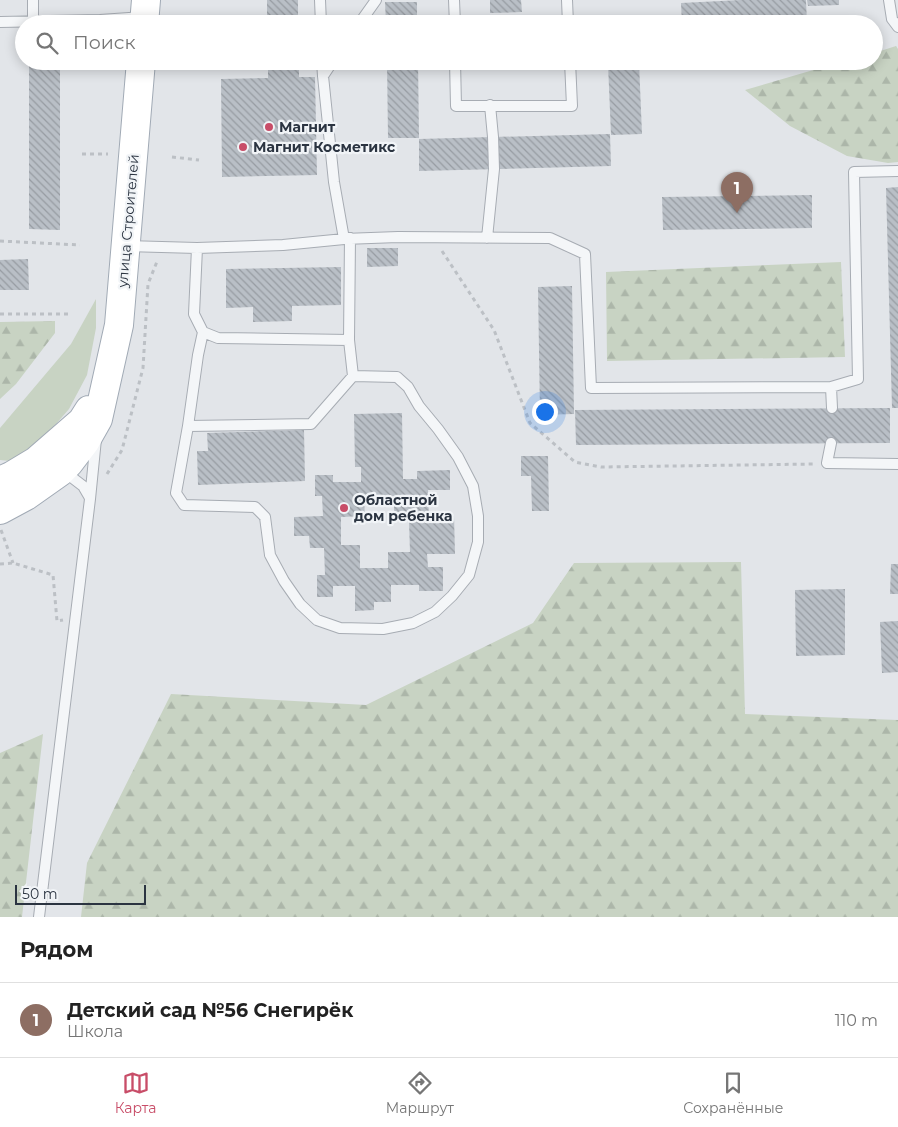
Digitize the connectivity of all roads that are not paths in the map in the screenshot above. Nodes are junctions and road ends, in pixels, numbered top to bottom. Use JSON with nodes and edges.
{"nodes":[{"id":1,"x":33,"y":0,"type":"edge"},
{"id":2,"x":320,"y":0,"type":"edge"},
{"id":3,"x":376,"y":0,"type":"edge"},
{"id":4,"x":454,"y":0,"type":"edge"},
{"id":5,"x":567,"y":0,"type":"edge"},
{"id":6,"x":889,"y":0,"type":"edge"},
{"id":7,"x":33,"y":15,"type":"edge"},
{"id":8,"x":321,"y":15,"type":"edge"},
{"id":9,"x":365,"y":15,"type":"edge"},
{"id":10,"x":455,"y":15,"type":"edge"},
{"id":11,"x":568,"y":15,"type":"edge"},
{"id":12,"x":896,"y":21,"type":"edge"},
{"id":13,"x":0,"y":22,"type":"edge"},
{"id":14,"x":15,"y":22,"type":"edge"},
{"id":15,"x":140,"y":70,"type":"edge"},
{"id":16,"x":323,"y":70,"type":"edge"},
{"id":17,"x":327,"y":70,"type":"edge"},
{"id":18,"x":455,"y":70,"type":"edge"},
{"id":19,"x":570,"y":70,"type":"edge"},
{"id":20,"x":323,"y":76,"type":"junction"},
{"id":21,"x":490,"y":105,"type":"junction"},
{"id":22,"x":898,"y":171,"type":"edge"},
{"id":23,"x":347,"y":238,"type":"junction"},
{"id":24,"x":487,"y":238,"type":"junction"},
{"id":25,"x":126,"y":246,"type":"junction"},
{"id":26,"x":197,"y":248,"type":"junction"},
{"id":27,"x":204,"y":332,"type":"junction"},
{"id":28,"x":349,"y":340,"type":"junction"},
{"id":29,"x":352,"y":376,"type":"junction"},
{"id":30,"x":107,"y":379,"type":"junction"},
{"id":31,"x":832,"y":387,"type":"junction"},
{"id":32,"x":832,"y":408,"type":"dead end"},
{"id":33,"x":98,"y":419,"type":"junction"},
{"id":34,"x":188,"y":426,"type":"junction"},
{"id":35,"x":831,"y":444,"type":"dead end"},
{"id":36,"x":898,"y":464,"type":"edge"},
{"id":37,"x":48,"y":467,"type":"junction"},
{"id":38,"x":0,"y":481,"type":"edge"},
{"id":39,"x":90,"y":499,"type":"junction"},
{"id":40,"x":0,"y":510,"type":"edge"},
{"id":41,"x":39,"y":917,"type":"edge"}],
"edges":[{"from":1,"to":7,"type":"lane"},
{"from":2,"to":8,"type":"lane"},
{"from":3,"to":9,"type":"lane"},
{"from":4,"to":10,"type":"lane"},
{"from":5,"to":11,"type":"lane"},
{"from":6,"to":12,"type":"lane"},
{"from":13,"to":14,"type":"lane"},
{"from":15,"to":25,"type":"main road","name":"улица Строителей"},
{"from":16,"to":20,"type":"lane"},
{"from":17,"to":20,"type":"lane"},
{"from":18,"to":21,"type":"lane"},
{"from":19,"to":21,"type":"lane"},
{"from":20,"to":23,"type":"lane"},
{"from":21,"to":24,"type":"lane"},
{"from":22,"to":31,"type":"lane"},
{"from":23,"to":24,"type":"lane"},
{"from":23,"to":26,"type":"lane"},
{"from":23,"to":28,"type":"lane"},
{"from":24,"to":31,"type":"lane"},
{"from":25,"to":26,"type":"lane"},
{"from":25,"to":30,"type":"main road","name":"улица Строителей"},
{"from":26,"to":27,"type":"lane"},
{"from":27,"to":28,"type":"lane"},
{"from":27,"to":34,"type":"lane"},
{"from":28,"to":29,"type":"lane"},
{"from":29,"to":34,"type":"lane"},
{"from":29,"to":34,"type":"lane"},
{"from":30,"to":33,"type":"main road","name":"улица Строителей"},
{"from":30,"to":37,"type":"main road","name":"улица Строителей"},
{"from":31,"to":32,"type":"lane"},
{"from":33,"to":37,"type":"main road","name":"улица Строителей"},
{"from":33,"to":39,"type":"lane"},
{"from":35,"to":36,"type":"lane"},
{"from":37,"to":38,"type":"main road","name":"улица Строителей"},
{"from":37,"to":39,"type":"lane"},
{"from":37,"to":40,"type":"main road","name":"улица Строителей"},
{"from":39,"to":41,"type":"lane"}]}
